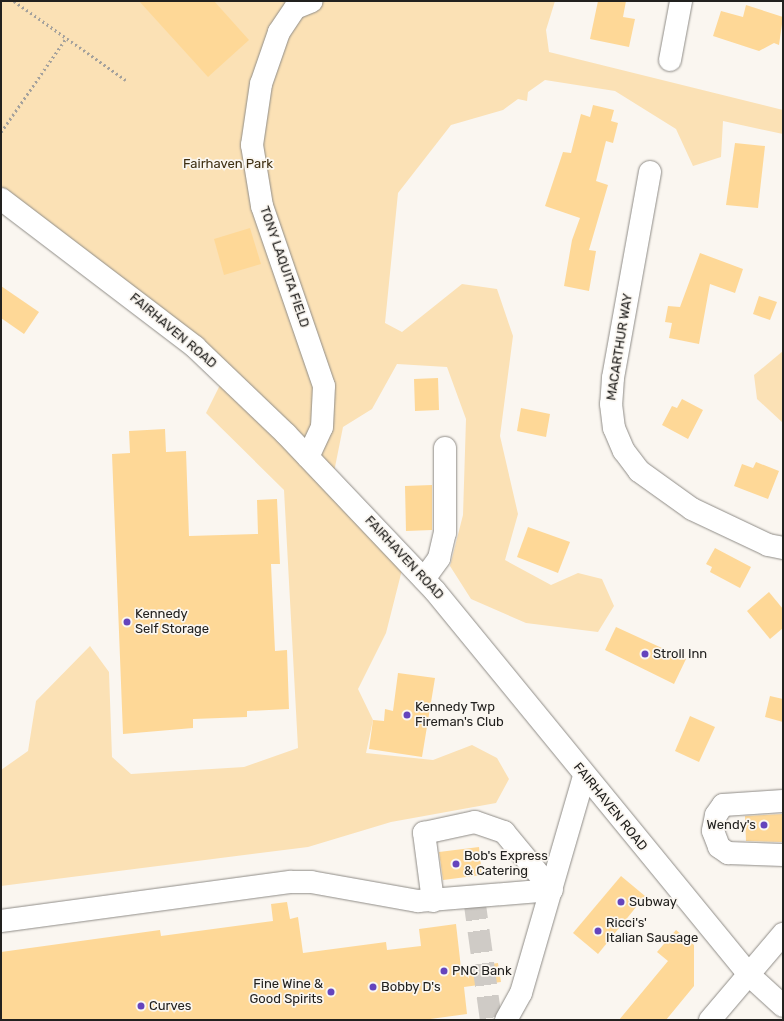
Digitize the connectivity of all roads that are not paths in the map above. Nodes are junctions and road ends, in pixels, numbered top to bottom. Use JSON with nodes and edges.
{"nodes":[{"id":1,"x":681,"y":1,"type":"edge"},
{"id":2,"x":298,"y":3,"type":"edge"},
{"id":3,"x":670,"y":60,"type":"dead end"},
{"id":4,"x":650,"y":172,"type":"dead end"},
{"id":5,"x":1,"y":198,"type":"edge"},
{"id":6,"x":445,"y":448,"type":"dead end"},
{"id":7,"x":308,"y":457,"type":"junction"},
{"id":8,"x":783,"y":548,"type":"edge"},
{"id":9,"x":424,"y":578,"type":"junction"},
{"id":10,"x":584,"y":776,"type":"junction"},
{"id":11,"x":783,"y":801,"type":"edge"},
{"id":12,"x":783,"y":855,"type":"edge"},
{"id":13,"x":552,"y":890,"type":"junction"},
{"id":14,"x":433,"y":901,"type":"junction"},
{"id":15,"x":1,"y":921,"type":"edge"},
{"id":16,"x":783,"y":934,"type":"edge"},
{"id":17,"x":748,"y":974,"type":"junction"},
{"id":18,"x":521,"y":993,"type":"junction"},
{"id":19,"x":783,"y":1006,"type":"edge"},
{"id":20,"x":506,"y":1020,"type":"edge"},
{"id":21,"x":524,"y":1020,"type":"edge"},
{"id":22,"x":710,"y":1020,"type":"edge"}],
"edges":[{"from":1,"to":3,"type":"street"},
{"from":2,"to":7,"type":"street","name":"TONY LAQUITA FIELD"},
{"from":4,"to":8,"type":"street","name":"MACARTHUR WAY"},
{"from":5,"to":7,"type":"street","name":"FAIRHAVEN ROAD"},
{"from":6,"to":9,"type":"street"},
{"from":7,"to":9,"type":"street","name":"FAIRHAVEN ROAD"},
{"from":9,"to":10,"type":"street","name":"FAIRHAVEN ROAD"},
{"from":10,"to":13,"type":"street"},
{"from":10,"to":17,"type":"street","name":"FAIRHAVEN ROAD"},
{"from":11,"to":12,"type":"street"},
{"from":13,"to":14,"type":"street"},
{"from":13,"to":14,"type":"street"},
{"from":13,"to":18,"type":"street"},
{"from":14,"to":15,"type":"street"},
{"from":16,"to":17,"type":"street"},
{"from":17,"to":19,"type":"street","name":"FAIRHAVEN ROAD"},
{"from":17,"to":22,"type":"street"},
{"from":18,"to":20,"type":"street"},
{"from":18,"to":21,"type":"street"}]}
